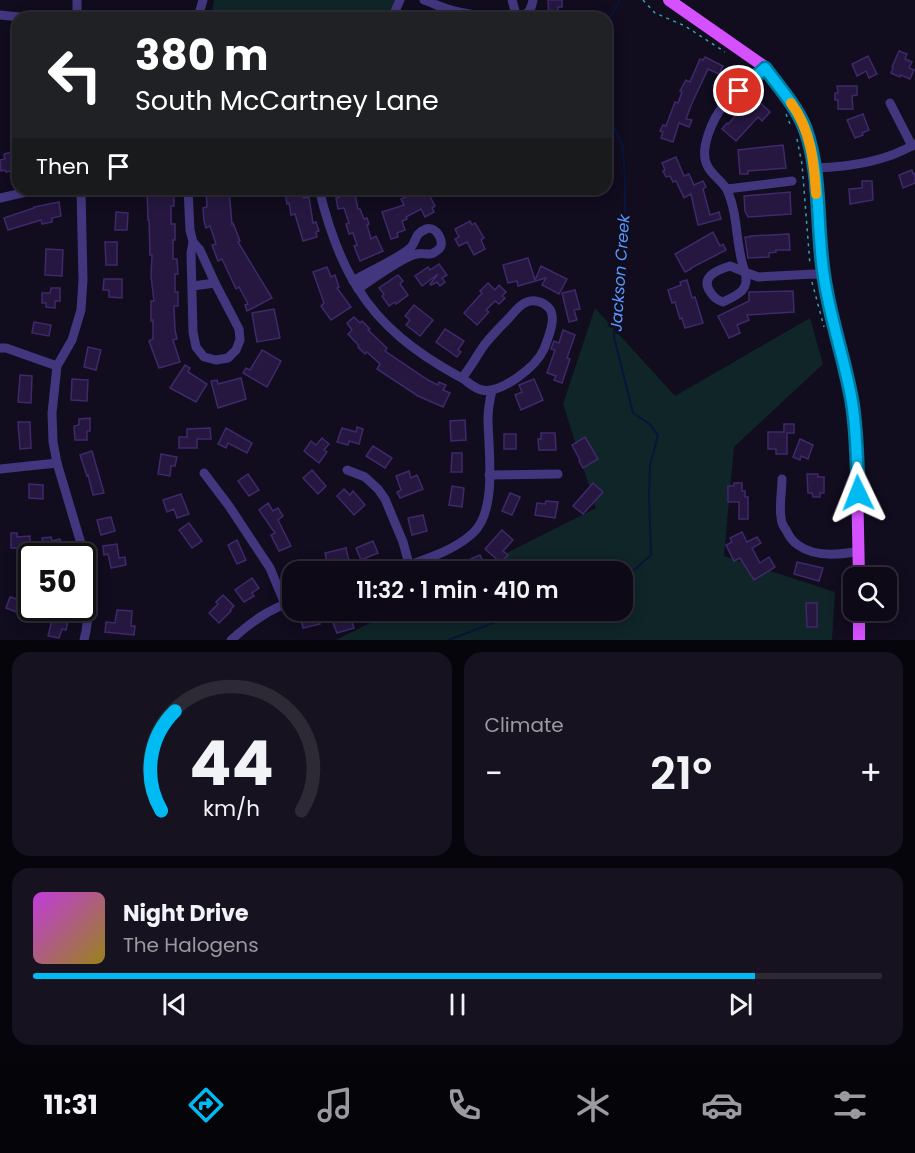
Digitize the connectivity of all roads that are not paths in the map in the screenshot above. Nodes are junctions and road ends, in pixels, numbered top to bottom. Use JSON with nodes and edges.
{"nodes":[{"id":1,"x":424,"y":0,"type":"edge"},
{"id":2,"x":669,"y":0,"type":"edge"},
{"id":3,"x":444,"y":12,"type":"edge"},
{"id":4,"x":765,"y":68,"type":"junction"},
{"id":5,"x":890,"y":103,"type":"dead end"},
{"id":6,"x":913,"y":145,"type":"edge"},
{"id":7,"x":814,"y":168,"type":"junction"},
{"id":8,"x":792,"y":181,"type":"dead end"},
{"id":9,"x":727,"y":189,"type":"junction"},
{"id":10,"x":81,"y":195,"type":"edge"},
{"id":11,"x":188,"y":195,"type":"edge"},
{"id":12,"x":320,"y":195,"type":"edge"},
{"id":13,"x":192,"y":242,"type":"junction"},
{"id":14,"x":414,"y":243,"type":"junction"},
{"id":15,"x":420,"y":253,"type":"junction"},
{"id":16,"x":395,"y":261,"type":"junction"},
{"id":17,"x":745,"y":272,"type":"junction"},
{"id":18,"x":817,"y":274,"type":"junction"},
{"id":19,"x":215,"y":283,"type":"junction"},
{"id":20,"x":355,"y":285,"type":"junction"},
{"id":21,"x":193,"y":286,"type":"junction"},
{"id":22,"x":0,"y":348,"type":"edge"},
{"id":23,"x":57,"y":366,"type":"junction"},
{"id":24,"x":462,"y":378,"type":"junction"},
{"id":25,"x":487,"y":390,"type":"junction"},
{"id":26,"x":57,"y":463,"type":"junction"},
{"id":27,"x":0,"y":469,"type":"edge"},
{"id":28,"x":347,"y":470,"type":"dead end"},
{"id":29,"x":204,"y":473,"type":"dead end"},
{"id":30,"x":558,"y":474,"type":"dead end"},
{"id":31,"x":489,"y":475,"type":"junction"},
{"id":32,"x":782,"y":479,"type":"dead end"},
{"id":33,"x":78,"y":543,"type":"edge"},
{"id":34,"x":859,"y":551,"type":"junction"},
{"id":35,"x":408,"y":561,"type":"edge"},
{"id":36,"x":419,"y":561,"type":"edge"},
{"id":37,"x":856,"y":567,"type":"edge"},
{"id":38,"x":282,"y":590,"type":"edge"},
{"id":39,"x":282,"y":606,"type":"edge"},
{"id":40,"x":87,"y":621,"type":"edge"},
{"id":41,"x":857,"y":621,"type":"edge"},
{"id":42,"x":84,"y":640,"type":"edge"},
{"id":43,"x":231,"y":640,"type":"edge"},
{"id":44,"x":859,"y":640,"type":"edge"}],
"edges":[{"from":1,"to":3,"type":"street"},
{"from":2,"to":4,"type":"main road"},
{"from":4,"to":7,"type":"main road"},
{"from":4,"to":9,"type":"street"},
{"from":5,"to":6,"type":"street"},
{"from":6,"to":7,"type":"street"},
{"from":7,"to":18,"type":"main road"},
{"from":8,"to":9,"type":"street"},
{"from":9,"to":17,"type":"street"},
{"from":10,"to":23,"type":"street"},
{"from":11,"to":13,"type":"street"},
{"from":12,"to":20,"type":"street"},
{"from":13,"to":19,"type":"street"},
{"from":13,"to":21,"type":"street"},
{"from":14,"to":15,"type":"street"},
{"from":14,"to":15,"type":"street"},
{"from":14,"to":16,"type":"street"},
{"from":15,"to":16,"type":"street"},
{"from":16,"to":20,"type":"street"},
{"from":17,"to":17,"type":"street"},
{"from":17,"to":18,"type":"street"},
{"from":18,"to":34,"type":"main road"},
{"from":19,"to":21,"type":"street"},
{"from":19,"to":21,"type":"street"},
{"from":20,"to":24,"type":"street"},
{"from":22,"to":23,"type":"street"},
{"from":23,"to":26,"type":"street"},
{"from":24,"to":25,"type":"street"},
{"from":24,"to":25,"type":"street"},
{"from":25,"to":31,"type":"street"},
{"from":26,"to":27,"type":"street"},
{"from":26,"to":33,"type":"street"},
{"from":28,"to":35,"type":"street"},
{"from":29,"to":38,"type":"street"},
{"from":30,"to":31,"type":"street"},
{"from":31,"to":36,"type":"street"},
{"from":32,"to":34,"type":"street"},
{"from":34,"to":37,"type":"main road"},
{"from":39,"to":43,"type":"street"},
{"from":40,"to":42,"type":"street"},
{"from":41,"to":44,"type":"main road"}]}
